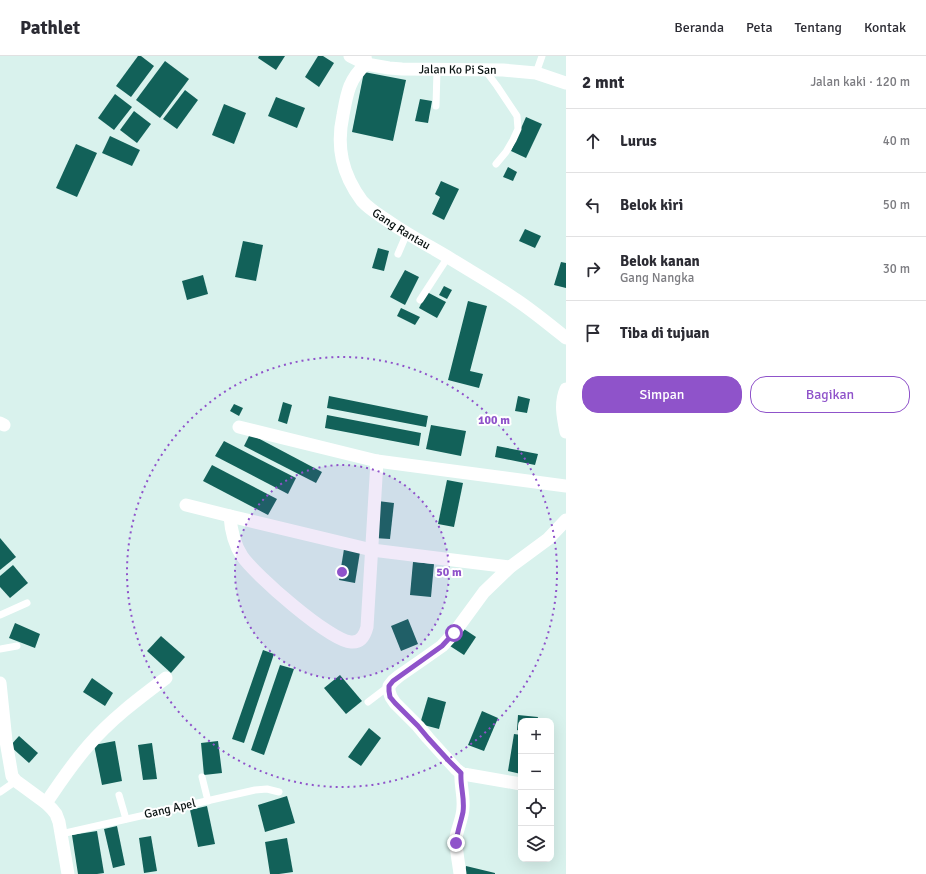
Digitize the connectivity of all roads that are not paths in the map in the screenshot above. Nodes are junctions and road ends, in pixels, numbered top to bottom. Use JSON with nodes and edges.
{"nodes":[{"id":1,"x":350,"y":56,"type":"edge"},
{"id":2,"x":542,"y":56,"type":"edge"},
{"id":3,"x":366,"y":60,"type":"edge"},
{"id":4,"x":437,"y":70,"type":"junction"},
{"id":5,"x":485,"y":70,"type":"junction"},
{"id":6,"x":536,"y":73,"type":"junction"},
{"id":7,"x":566,"y":83,"type":"edge"},
{"id":8,"x":436,"y":106,"type":"dead end"},
{"id":9,"x":496,"y":164,"type":"dead end"},
{"id":10,"x":407,"y":233,"type":"junction"},
{"id":11,"x":398,"y":254,"type":"dead end"},
{"id":12,"x":448,"y":258,"type":"junction"},
{"id":13,"x":420,"y":300,"type":"dead end"},
{"id":14,"x":566,"y":338,"type":"edge"},
{"id":15,"x":566,"y":389,"type":"edge"},
{"id":16,"x":239,"y":427,"type":"dead end"},
{"id":17,"x":566,"y":432,"type":"edge"},
{"id":18,"x":378,"y":461,"type":"junction"},
{"id":19,"x":566,"y":486,"type":"edge"},
{"id":20,"x":186,"y":505,"type":"dead end"},
{"id":21,"x":230,"y":516,"type":"junction"},
{"id":22,"x":565,"y":522,"type":"edge"},
{"id":23,"x":372,"y":550,"type":"junction"},
{"id":24,"x":510,"y":567,"type":"junction"},
{"id":25,"x":27,"y":603,"type":"dead end"},
{"id":26,"x":0,"y":616,"type":"edge"},
{"id":27,"x":17,"y":646,"type":"dead end"},
{"id":28,"x":0,"y":649,"type":"edge"},
{"id":29,"x":166,"y":678,"type":"dead end"},
{"id":30,"x":0,"y":682,"type":"edge"},
{"id":31,"x":389,"y":686,"type":"junction"},
{"id":32,"x":368,"y":702,"type":"dead end"},
{"id":33,"x":461,"y":773,"type":"junction"},
{"id":34,"x":202,"y":777,"type":"dead end"},
{"id":35,"x":16,"y":781,"type":"junction"},
{"id":36,"x":518,"y":783,"type":"edge"},
{"id":37,"x":0,"y":792,"type":"edge"},
{"id":38,"x":279,"y":792,"type":"dead end"},
{"id":39,"x":119,"y":795,"type":"dead end"},
{"id":40,"x":208,"y":801,"type":"junction"},
{"id":41,"x":46,"y":803,"type":"junction"},
{"id":42,"x":126,"y":820,"type":"junction"},
{"id":43,"x":61,"y":834,"type":"junction"},
{"id":44,"x":68,"y":874,"type":"edge"},
{"id":45,"x":460,"y":874,"type":"edge"}],
"edges":[{"from":1,"to":3,"type":"street","name":"Jalan Ko Pi San"},
{"from":2,"to":6,"type":"lane"},
{"from":3,"to":4,"type":"street","name":"Jalan Ko Pi San"},
{"from":3,"to":10,"type":"street","name":"Gang Rantau"},
{"from":4,"to":5,"type":"street","name":"Jalan Ko Pi San"},
{"from":4,"to":8,"type":"lane"},
{"from":5,"to":6,"type":"street","name":"Jalan Ko Pi San"},
{"from":5,"to":9,"type":"lane"},
{"from":6,"to":7,"type":"street","name":"Jalan Ko Pi San"},
{"from":10,"to":11,"type":"lane"},
{"from":10,"to":12,"type":"street","name":"Gang Rantau"},
{"from":12,"to":13,"type":"lane"},
{"from":12,"to":14,"type":"street","name":"Gang Rantau"},
{"from":15,"to":17,"type":"street"},
{"from":16,"to":18,"type":"street"},
{"from":18,"to":19,"type":"street"},
{"from":18,"to":23,"type":"street"},
{"from":20,"to":21,"type":"street"},
{"from":21,"to":23,"type":"street"},
{"from":21,"to":23,"type":"street"},
{"from":22,"to":24,"type":"street"},
{"from":23,"to":24,"type":"street"},
{"from":24,"to":31,"type":"street"},
{"from":25,"to":26,"type":"lane"},
{"from":27,"to":28,"type":"lane"},
{"from":29,"to":41,"type":"street"},
{"from":30,"to":35,"type":"street"},
{"from":31,"to":32,"type":"lane"},
{"from":31,"to":33,"type":"street"},
{"from":33,"to":36,"type":"street"},
{"from":33,"to":45,"type":"street"},
{"from":34,"to":40,"type":"lane"},
{"from":35,"to":37,"type":"lane"},
{"from":35,"to":41,"type":"street"},
{"from":38,"to":40,"type":"lane","name":"Gang Apel"},
{"from":39,"to":42,"type":"lane"},
{"from":40,"to":42,"type":"lane","name":"Gang Apel"},
{"from":41,"to":43,"type":"street"},
{"from":42,"to":43,"type":"lane","name":"Gang Apel"},
{"from":43,"to":44,"type":"street"}]}
